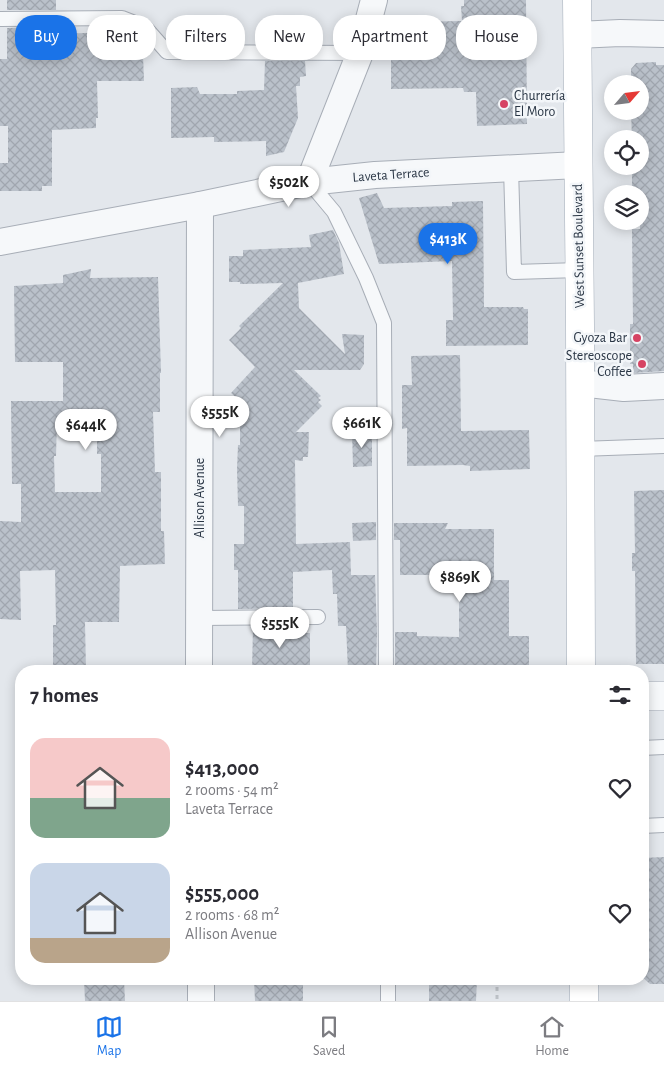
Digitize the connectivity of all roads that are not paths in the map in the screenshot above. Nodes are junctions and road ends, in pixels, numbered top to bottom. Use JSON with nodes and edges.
{"nodes":[{"id":1,"x":374,"y":0,"type":"edge"},
{"id":2,"x":577,"y":0,"type":"edge"},
{"id":3,"x":370,"y":15,"type":"edge"},
{"id":4,"x":0,"y":19,"type":"edge"},
{"id":5,"x":664,"y":34,"type":"edge"},
{"id":6,"x":577,"y":35,"type":"junction"},
{"id":7,"x":333,"y":53,"type":"edge"},
{"id":8,"x":357,"y":60,"type":"edge"},
{"id":9,"x":578,"y":166,"type":"junction"},
{"id":10,"x":511,"y":168,"type":"junction"},
{"id":11,"x":309,"y":182,"type":"junction"},
{"id":12,"x":200,"y":205,"type":"junction"},
{"id":13,"x":0,"y":242,"type":"edge"},
{"id":14,"x":580,"y":270,"type":"junction"},
{"id":15,"x":580,"y":383,"type":"junction"},
{"id":16,"x":664,"y":386,"type":"edge"},
{"id":17,"x":664,"y":446,"type":"edge"},
{"id":18,"x":580,"y":449,"type":"junction"},
{"id":19,"x":318,"y":616,"type":"dead end"},
{"id":20,"x":200,"y":618,"type":"junction"},
{"id":21,"x":200,"y":665,"type":"edge"},
{"id":22,"x":386,"y":665,"type":"edge"},
{"id":23,"x":581,"y":665,"type":"edge"},
{"id":24,"x":649,"y":696,"type":"edge"},
{"id":25,"x":664,"y":696,"type":"edge"},
{"id":26,"x":649,"y":748,"type":"edge"},
{"id":27,"x":664,"y":748,"type":"edge"},
{"id":28,"x":664,"y":825,"type":"edge"},
{"id":29,"x":649,"y":826,"type":"edge"},
{"id":30,"x":201,"y":985,"type":"edge"},
{"id":31,"x":388,"y":985,"type":"edge"},
{"id":32,"x":584,"y":985,"type":"edge"},
{"id":33,"x":202,"y":1001,"type":"edge"},
{"id":34,"x":388,"y":1001,"type":"edge"},
{"id":35,"x":584,"y":1001,"type":"edge"}],
"edges":[{"from":1,"to":3,"type":"street"},
{"from":2,"to":6,"type":"main road","name":"West Sunset Boulevard"},
{"from":4,"to":7,"type":"lane"},
{"from":5,"to":6,"type":"street"},
{"from":6,"to":9,"type":"main road","name":"West Sunset Boulevard"},
{"from":8,"to":11,"type":"street"},
{"from":9,"to":10,"type":"street","name":"Laveta Terrace"},
{"from":9,"to":14,"type":"main road","name":"West Sunset Boulevard"},
{"from":10,"to":11,"type":"street","name":"Laveta Terrace"},
{"from":10,"to":14,"type":"lane"},
{"from":11,"to":12,"type":"street","name":"Laveta Terrace"},
{"from":11,"to":22,"type":"lane"},
{"from":12,"to":13,"type":"street","name":"Laveta Terrace"},
{"from":12,"to":20,"type":"street","name":"Allison Avenue"},
{"from":14,"to":15,"type":"main road","name":"West Sunset Boulevard"},
{"from":15,"to":16,"type":"street"},
{"from":15,"to":18,"type":"main road","name":"West Sunset Boulevard"},
{"from":17,"to":18,"type":"lane"},
{"from":18,"to":23,"type":"main road","name":"West Sunset Boulevard"},
{"from":19,"to":20,"type":"lane"},
{"from":20,"to":21,"type":"street","name":"Allison Avenue"},
{"from":24,"to":25,"type":"street"},
{"from":26,"to":27,"type":"lane"},
{"from":28,"to":29,"type":"lane"},
{"from":30,"to":33,"type":"street"},
{"from":31,"to":34,"type":"lane"},
{"from":32,"to":35,"type":"main road"}]}
